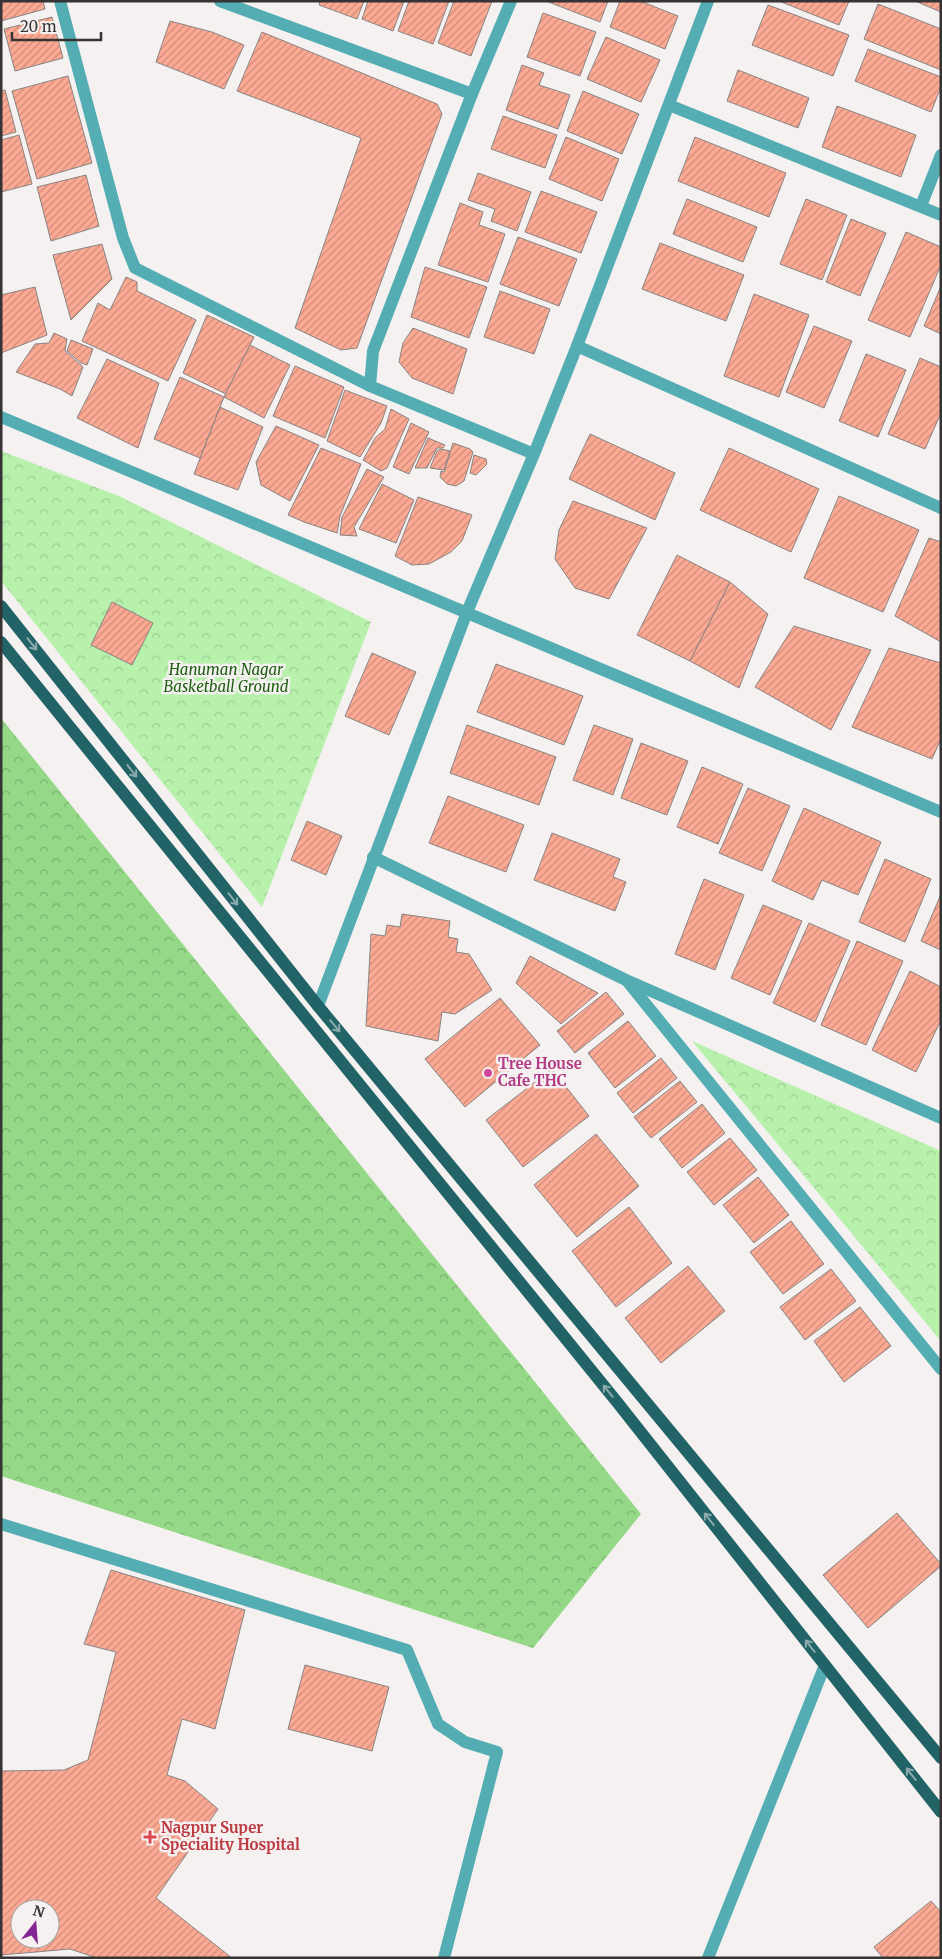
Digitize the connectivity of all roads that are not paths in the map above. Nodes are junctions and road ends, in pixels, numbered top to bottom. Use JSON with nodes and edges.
{"nodes":[{"id":1,"x":60,"y":1,"type":"edge"},
{"id":2,"x":220,"y":1,"type":"edge"},
{"id":3,"x":511,"y":1,"type":"edge"},
{"id":4,"x":708,"y":1,"type":"edge"},
{"id":5,"x":472,"y":94,"type":"junction"},
{"id":6,"x":669,"y":105,"type":"junction"},
{"id":7,"x":941,"y":155,"type":"edge"},
{"id":8,"x":921,"y":206,"type":"junction"},
{"id":9,"x":941,"y":215,"type":"edge"},
{"id":10,"x":578,"y":346,"type":"junction"},
{"id":11,"x":370,"y":386,"type":"junction"},
{"id":12,"x":1,"y":417,"type":"edge"},
{"id":13,"x":534,"y":454,"type":"junction"},
{"id":14,"x":941,"y":508,"type":"edge"},
{"id":15,"x":1,"y":606,"type":"edge"},
{"id":16,"x":467,"y":612,"type":"junction"},
{"id":17,"x":1,"y":642,"type":"edge"},
{"id":18,"x":941,"y":812,"type":"edge"},
{"id":19,"x":373,"y":857,"type":"junction"},
{"id":20,"x":626,"y":980,"type":"junction"},
{"id":21,"x":318,"y":1006,"type":"junction"},
{"id":22,"x":941,"y":1118,"type":"edge"},
{"id":23,"x":941,"y":1369,"type":"edge"},
{"id":24,"x":1,"y":1524,"type":"edge"},
{"id":25,"x":825,"y":1665,"type":"junction"},
{"id":26,"x":941,"y":1758,"type":"edge"},
{"id":27,"x":941,"y":1812,"type":"edge"},
{"id":28,"x":444,"y":1958,"type":"edge"},
{"id":29,"x":708,"y":1958,"type":"edge"}],
"edges":[{"from":1,"to":11,"type":"street"},
{"from":2,"to":5,"type":"street"},
{"from":3,"to":5,"type":"street"},
{"from":4,"to":6,"type":"street"},
{"from":5,"to":11,"type":"street"},
{"from":6,"to":8,"type":"street"},
{"from":6,"to":10,"type":"street"},
{"from":7,"to":8,"type":"street"},
{"from":8,"to":9,"type":"street"},
{"from":10,"to":13,"type":"street"},
{"from":10,"to":14,"type":"street"},
{"from":11,"to":13,"type":"street"},
{"from":12,"to":16,"type":"street"},
{"from":13,"to":16,"type":"street"},
{"from":15,"to":21,"type":"main road","one_way":true},
{"from":16,"to":18,"type":"street"},
{"from":16,"to":19,"type":"street"},
{"from":25,"to":17,"type":"main road","one_way":true},
{"from":19,"to":20,"type":"street"},
{"from":19,"to":21,"type":"street"},
{"from":20,"to":22,"type":"street"},
{"from":20,"to":23,"type":"street"},
{"from":21,"to":26,"type":"main road","one_way":true},
{"from":24,"to":28,"type":"street"},
{"from":27,"to":25,"type":"main road","one_way":true},
{"from":25,"to":29,"type":"street"}]}
